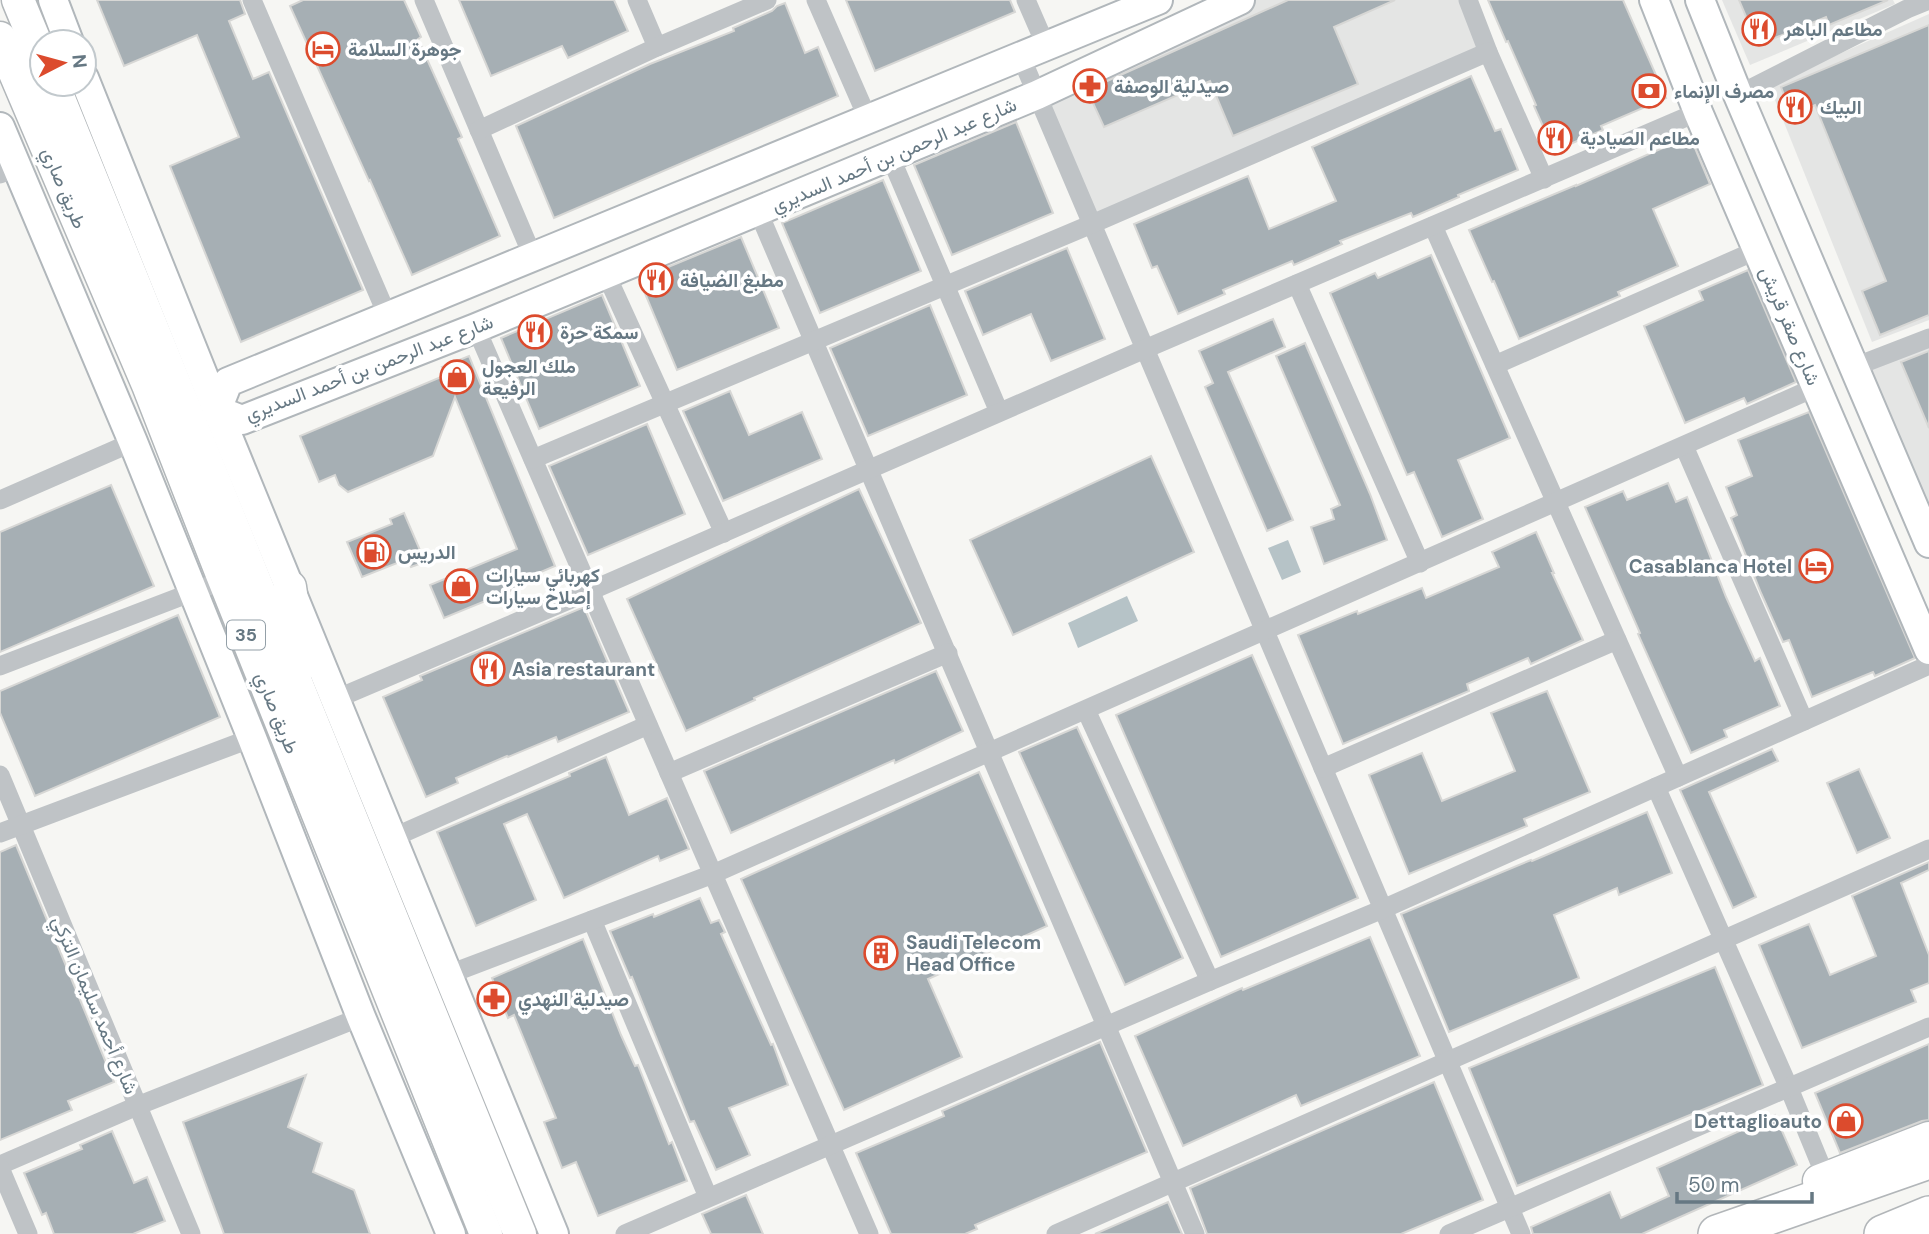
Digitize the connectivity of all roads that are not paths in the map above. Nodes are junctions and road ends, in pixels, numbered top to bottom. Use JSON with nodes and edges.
{"nodes":[{"id":1,"x":18,"y":0,"type":"edge"},
{"id":2,"x":52,"y":0,"type":"edge"},
{"id":3,"x":252,"y":0,"type":"edge"},
{"id":4,"x":424,"y":0,"type":"edge"},
{"id":5,"x":637,"y":0,"type":"edge"},
{"id":6,"x":767,"y":0,"type":"edge"},
{"id":7,"x":816,"y":0,"type":"edge"},
{"id":8,"x":1026,"y":0,"type":"edge"},
{"id":9,"x":1158,"y":0,"type":"edge"},
{"id":10,"x":1240,"y":0,"type":"edge"},
{"id":11,"x":1468,"y":0,"type":"edge"},
{"id":12,"x":1654,"y":0,"type":"edge"},
{"id":13,"x":1700,"y":0,"type":"edge"},
{"id":14,"x":1929,"y":0,"type":"edge"},
{"id":15,"x":1905,"y":4,"type":"edge"},
{"id":16,"x":30,"y":28,"type":"edge"},
{"id":17,"x":63,"y":28,"type":"edge"},
{"id":18,"x":0,"y":38,"type":"edge"},
{"id":19,"x":657,"y":47,"type":"junction"},
{"id":20,"x":1033,"y":51,"type":"junction"},
{"id":21,"x":1488,"y":52,"type":"junction"},
{"id":22,"x":1037,"y":95,"type":"junction"},
{"id":23,"x":1738,"y":95,"type":"junction"},
{"id":24,"x":58,"y":98,"type":"edge"},
{"id":25,"x":92,"y":98,"type":"edge"},
{"id":26,"x":1698,"y":112,"type":"junction"},
{"id":27,"x":868,"y":119,"type":"junction"},
{"id":28,"x":0,"y":127,"type":"edge"},
{"id":29,"x":479,"y":130,"type":"junction"},
{"id":30,"x":890,"y":156,"type":"junction"},
{"id":31,"x":8,"y":171,"type":"edge"},
{"id":32,"x":1544,"y":178,"type":"junction"},
{"id":33,"x":758,"y":211,"type":"junction"},
{"id":34,"x":1092,"y":224,"type":"junction"},
{"id":35,"x":1433,"y":226,"type":"junction"},
{"id":36,"x":1757,"y":250,"type":"junction"},
{"id":37,"x":533,"y":257,"type":"junction"},
{"id":38,"x":606,"y":274,"type":"junction"},
{"id":39,"x":1297,"y":284,"type":"junction"},
{"id":40,"x":945,"y":286,"type":"junction"},
{"id":41,"x":1823,"y":295,"type":"junction"},
{"id":42,"x":1784,"y":313,"type":"junction"},
{"id":43,"x":388,"y":317,"type":"junction"},
{"id":44,"x":477,"y":328,"type":"junction"},
{"id":45,"x":1929,"y":338,"type":"edge"},
{"id":46,"x":330,"y":340,"type":"junction"},
{"id":47,"x":814,"y":341,"type":"junction"},
{"id":48,"x":1145,"y":349,"type":"junction"},
{"id":49,"x":1495,"y":365,"type":"junction"},
{"id":50,"x":1854,"y":367,"type":"junction"},
{"id":51,"x":346,"y":379,"type":"junction"},
{"id":52,"x":1816,"y":387,"type":"junction"},
{"id":53,"x":665,"y":404,"type":"junction"},
{"id":54,"x":217,"y":410,"type":"junction"},
{"id":55,"x":999,"y":412,"type":"junction"},
{"id":56,"x":134,"y":442,"type":"junction"},
{"id":57,"x":1684,"y":446,"type":"junction"},
{"id":58,"x":533,"y":459,"type":"junction"},
{"id":59,"x":869,"y":469,"type":"junction"},
{"id":60,"x":0,"y":500,"type":"edge"},
{"id":61,"x":1556,"y":503,"type":"junction"},
{"id":62,"x":724,"y":533,"type":"junction"},
{"id":63,"x":1929,"y":543,"type":"edge"},
{"id":64,"x":1420,"y":563,"type":"junction"},
{"id":65,"x":224,"y":580,"type":"junction"},
{"id":66,"x":290,"y":587,"type":"junction"},
{"id":67,"x":590,"y":591,"type":"junction"},
{"id":68,"x":193,"y":593,"type":"junction"},
{"id":69,"x":1265,"y":632,"type":"junction"},
{"id":70,"x":1617,"y":640,"type":"junction"},
{"id":71,"x":1929,"y":650,"type":"edge"},
{"id":72,"x":948,"y":653,"type":"junction"},
{"id":73,"x":1929,"y":665,"type":"edge"},
{"id":74,"x":0,"y":666,"type":"edge"},
{"id":75,"x":336,"y":699,"type":"junction"},
{"id":76,"x":1086,"y":710,"type":"junction"},
{"id":77,"x":309,"y":714,"type":"junction"},
{"id":78,"x":1804,"y":721,"type":"junction"},
{"id":79,"x":648,"y":725,"type":"junction"},
{"id":80,"x":252,"y":738,"type":"junction"},
{"id":81,"x":990,"y":752,"type":"junction"},
{"id":82,"x":1323,"y":768,"type":"junction"},
{"id":83,"x":669,"y":773,"type":"junction"},
{"id":84,"x":0,"y":775,"type":"edge"},
{"id":85,"x":1678,"y":777,"type":"junction"},
{"id":86,"x":1656,"y":787,"type":"junction"},
{"id":87,"x":20,"y":824,"type":"junction"},
{"id":88,"x":0,"y":833,"type":"edge"},
{"id":89,"x":392,"y":838,"type":"junction"},
{"id":90,"x":1929,"y":849,"type":"edge"},
{"id":91,"x":713,"y":874,"type":"junction"},
{"id":92,"x":1383,"y":909,"type":"junction"},
{"id":93,"x":593,"y":919,"type":"junction"},
{"id":94,"x":1723,"y":939,"type":"junction"},
{"id":95,"x":447,"y":975,"type":"junction"},
{"id":96,"x":1210,"y":981,"type":"junction"},
{"id":97,"x":361,"y":1017,"type":"junction"},
{"id":98,"x":1107,"y":1027,"type":"junction"},
{"id":99,"x":1929,"y":1027,"type":"edge"},
{"id":100,"x":1448,"y":1061,"type":"junction"},
{"id":101,"x":1789,"y":1088,"type":"junction"},
{"id":102,"x":137,"y":1106,"type":"junction"},
{"id":103,"x":1929,"y":1138,"type":"edge"},
{"id":104,"x":830,"y":1145,"type":"junction"},
{"id":105,"x":1929,"y":1160,"type":"edge"},
{"id":106,"x":0,"y":1166,"type":"edge"},
{"id":107,"x":1929,"y":1167,"type":"edge"},
{"id":108,"x":1826,"y":1178,"type":"junction"},
{"id":109,"x":1173,"y":1183,"type":"junction"},
{"id":110,"x":708,"y":1197,"type":"junction"},
{"id":111,"x":1510,"y":1208,"type":"junction"},
{"id":112,"x":1929,"y":1217,"type":"edge"},
{"id":113,"x":29,"y":1234,"type":"edge"},
{"id":114,"x":191,"y":1234,"type":"edge"},
{"id":115,"x":452,"y":1234,"type":"edge"},
{"id":116,"x":486,"y":1234,"type":"edge"},
{"id":117,"x":520,"y":1234,"type":"edge"},
{"id":118,"x":554,"y":1234,"type":"edge"},
{"id":119,"x":625,"y":1234,"type":"edge"},
{"id":120,"x":869,"y":1234,"type":"edge"},
{"id":121,"x":1056,"y":1234,"type":"edge"},
{"id":122,"x":1195,"y":1234,"type":"edge"},
{"id":123,"x":1449,"y":1234,"type":"edge"},
{"id":124,"x":1521,"y":1234,"type":"edge"},
{"id":125,"x":1699,"y":1234,"type":"edge"},
{"id":126,"x":1717,"y":1234,"type":"edge"},
{"id":127,"x":1775,"y":1234,"type":"edge"},
{"id":128,"x":1883,"y":1234,"type":"edge"},
{"id":129,"x":1899,"y":1234,"type":"edge"}],
"edges":[{"from":1,"to":16,"type":"main road"},
{"from":2,"to":17,"type":"street"},
{"from":3,"to":43,"type":"street"},
{"from":4,"to":29,"type":"street"},
{"from":5,"to":19,"type":"street"},
{"from":6,"to":19,"type":"street"},
{"from":7,"to":27,"type":"street"},
{"from":8,"to":20,"type":"street"},
{"from":9,"to":20,"type":"street","name":"شارع عبد الرحمن بن أحمد السديري"},
{"from":10,"to":22,"type":"street","name":"شارع عبد الرحمن بن أحمد السديري"},
{"from":11,"to":21,"type":"street"},
{"from":12,"to":26,"type":"street","name":"شارع صقر قريش"},
{"from":13,"to":23,"type":"street"},
{"from":14,"to":15,"type":"street"},
{"from":15,"to":23,"type":"street"},
{"from":18,"to":65,"type":"main road","name":"طريق صاري","number":"35"},
{"from":19,"to":29,"type":"street"},
{"from":20,"to":22,"type":"street"},
{"from":20,"to":27,"type":"street","name":"شارع عبد الرحمن بن أحمد السديري"},
{"from":21,"to":32,"type":"street"},
{"from":21,"to":34,"type":"street"},
{"from":22,"to":30,"type":"street","name":"شارع عبد الرحمن بن أحمد السديري"},
{"from":22,"to":34,"type":"street"},
{"from":23,"to":41,"type":"street"},
{"from":24,"to":77,"type":"main road","name":"طريق صاري","number":"35"},
{"from":25,"to":54,"type":"street"},
{"from":26,"to":32,"type":"street"},
{"from":26,"to":36,"type":"street","name":"شارع صقر قريش"},
{"from":27,"to":37,"type":"street","name":"شارع عبد الرحمن بن أحمد السديري"},
{"from":28,"to":31,"type":"street","name":"طريق صاري"},
{"from":29,"to":37,"type":"street"},
{"from":30,"to":33,"type":"street","name":"شارع عبد الرحمن بن أحمد السديري"},
{"from":30,"to":40,"type":"street"},
{"from":31,"to":56,"type":"street","name":"طريق صاري"},
{"from":32,"to":35,"type":"street"},
{"from":33,"to":38,"type":"street","name":"شارع عبد الرحمن بن أحمد السديري"},
{"from":33,"to":47,"type":"street"},
{"from":34,"to":40,"type":"street"},
{"from":34,"to":48,"type":"street"},
{"from":35,"to":39,"type":"street"},
{"from":35,"to":49,"type":"street"},
{"from":36,"to":42,"type":"street","name":"شارع صقر قريش"},
{"from":36,"to":49,"type":"street"},
{"from":37,"to":43,"type":"street","name":"شارع عبد الرحمن بن أحمد السديري"},
{"from":38,"to":44,"type":"street","name":"شارع عبد الرحمن بن أحمد السديري"},
{"from":38,"to":53,"type":"street"},
{"from":39,"to":48,"type":"street"},
{"from":39,"to":64,"type":"street"},
{"from":40,"to":47,"type":"street"},
{"from":40,"to":55,"type":"street"},
{"from":41,"to":42,"type":"street"},
{"from":41,"to":50,"type":"street"},
{"from":42,"to":52,"type":"street","name":"شارع صقر قريش"},
{"from":43,"to":46,"type":"street","name":"شارع عبد الرحمن بن أحمد السديري"},
{"from":44,"to":51,"type":"street","name":"شارع عبد الرحمن بن أحمد السديري"},
{"from":44,"to":58,"type":"street"},
{"from":45,"to":50,"type":"street"},
{"from":46,"to":51,"type":"street"},
{"from":46,"to":54,"type":"street","name":"شارع عبد الرحمن بن أحمد السديري"},
{"from":47,"to":53,"type":"street"},
{"from":47,"to":59,"type":"street"},
{"from":48,"to":55,"type":"street"},
{"from":48,"to":69,"type":"street"},
{"from":49,"to":61,"type":"street"},
{"from":50,"to":63,"type":"street"},
{"from":51,"to":54,"type":"street","name":"شارع عبد الرحمن بن أحمد السديري"},
{"from":52,"to":57,"type":"street"},
{"from":52,"to":71,"type":"street","name":"شارع صقر قريش"},
{"from":53,"to":58,"type":"street"},
{"from":53,"to":62,"type":"street"},
{"from":54,"to":66,"type":"street"},
{"from":55,"to":59,"type":"street"},
{"from":56,"to":60,"type":"street"},
{"from":56,"to":68,"type":"street","name":"طريق صاري"},
{"from":57,"to":61,"type":"street"},
{"from":57,"to":78,"type":"street"},
{"from":58,"to":67,"type":"street"},
{"from":59,"to":62,"type":"street"},
{"from":59,"to":72,"type":"street"},
{"from":61,"to":64,"type":"street"},
{"from":61,"to":70,"type":"street"},
{"from":62,"to":67,"type":"street"},
{"from":64,"to":69,"type":"street"},
{"from":65,"to":68,"type":"street"},
{"from":65,"to":116,"type":"main road","name":"طريق صاري","number":"35"},
{"from":66,"to":75,"type":"street"},
{"from":66,"to":77,"type":"main road"},
{"from":67,"to":75,"type":"street"},
{"from":67,"to":79,"type":"street"},
{"from":68,"to":74,"type":"street"},
{"from":68,"to":80,"type":"street","name":"طريق صاري"},
{"from":69,"to":76,"type":"street"},
{"from":69,"to":82,"type":"street"},
{"from":70,"to":82,"type":"street"},
{"from":70,"to":85,"type":"street"},
{"from":72,"to":81,"type":"street"},
{"from":72,"to":83,"type":"street"},
{"from":73,"to":78,"type":"street"},
{"from":75,"to":89,"type":"street"},
{"from":76,"to":81,"type":"street"},
{"from":76,"to":96,"type":"street"},
{"from":77,"to":117,"type":"main road","name":"طريق صاري","number":"35"},
{"from":78,"to":85,"type":"street"},
{"from":79,"to":83,"type":"street"},
{"from":79,"to":89,"type":"street"},
{"from":80,"to":87,"type":"street"},
{"from":80,"to":97,"type":"street","name":"طريق صاري"},
{"from":81,"to":91,"type":"street"},
{"from":81,"to":98,"type":"street"},
{"from":82,"to":92,"type":"street"},
{"from":83,"to":91,"type":"street"},
{"from":84,"to":87,"type":"street","name":"شارع أحمد سليمان التركي"},
{"from":85,"to":86,"type":"street"},
{"from":86,"to":92,"type":"street"},
{"from":86,"to":94,"type":"street"},
{"from":87,"to":88,"type":"street"},
{"from":87,"to":102,"type":"street","name":"شارع أحمد سليمان التركي"},
{"from":89,"to":95,"type":"street"},
{"from":90,"to":94,"type":"street"},
{"from":91,"to":93,"type":"street"},
{"from":91,"to":104,"type":"street"},
{"from":92,"to":96,"type":"street"},
{"from":92,"to":100,"type":"street"},
{"from":93,"to":95,"type":"street"},
{"from":93,"to":110,"type":"street"},
{"from":94,"to":100,"type":"street"},
{"from":94,"to":101,"type":"street"},
{"from":95,"to":118,"type":"street"},
{"from":96,"to":98,"type":"street"},
{"from":97,"to":102,"type":"street"},
{"from":97,"to":115,"type":"street","name":"طريق صاري"},
{"from":98,"to":104,"type":"street"},
{"from":98,"to":109,"type":"street"},
{"from":99,"to":101,"type":"street"},
{"from":100,"to":109,"type":"street"},
{"from":100,"to":111,"type":"street"},
{"from":101,"to":108,"type":"street"},
{"from":101,"to":111,"type":"street"},
{"from":102,"to":106,"type":"street"},
{"from":102,"to":114,"type":"street","name":"شارع أحمد سليمان التركي"},
{"from":103,"to":108,"type":"main road"},
{"from":104,"to":110,"type":"street"},
{"from":104,"to":120,"type":"street"},
{"from":105,"to":126,"type":"highway"},
{"from":106,"to":113,"type":"street"},
{"from":107,"to":127,"type":"highway"},
{"from":108,"to":125,"type":"main road"},
{"from":109,"to":121,"type":"street"},
{"from":109,"to":122,"type":"street"},
{"from":110,"to":119,"type":"street"},
{"from":111,"to":123,"type":"street"},
{"from":111,"to":124,"type":"street"},
{"from":112,"to":128,"type":"highway"},
{"from":112,"to":129,"type":"main road"}]}
